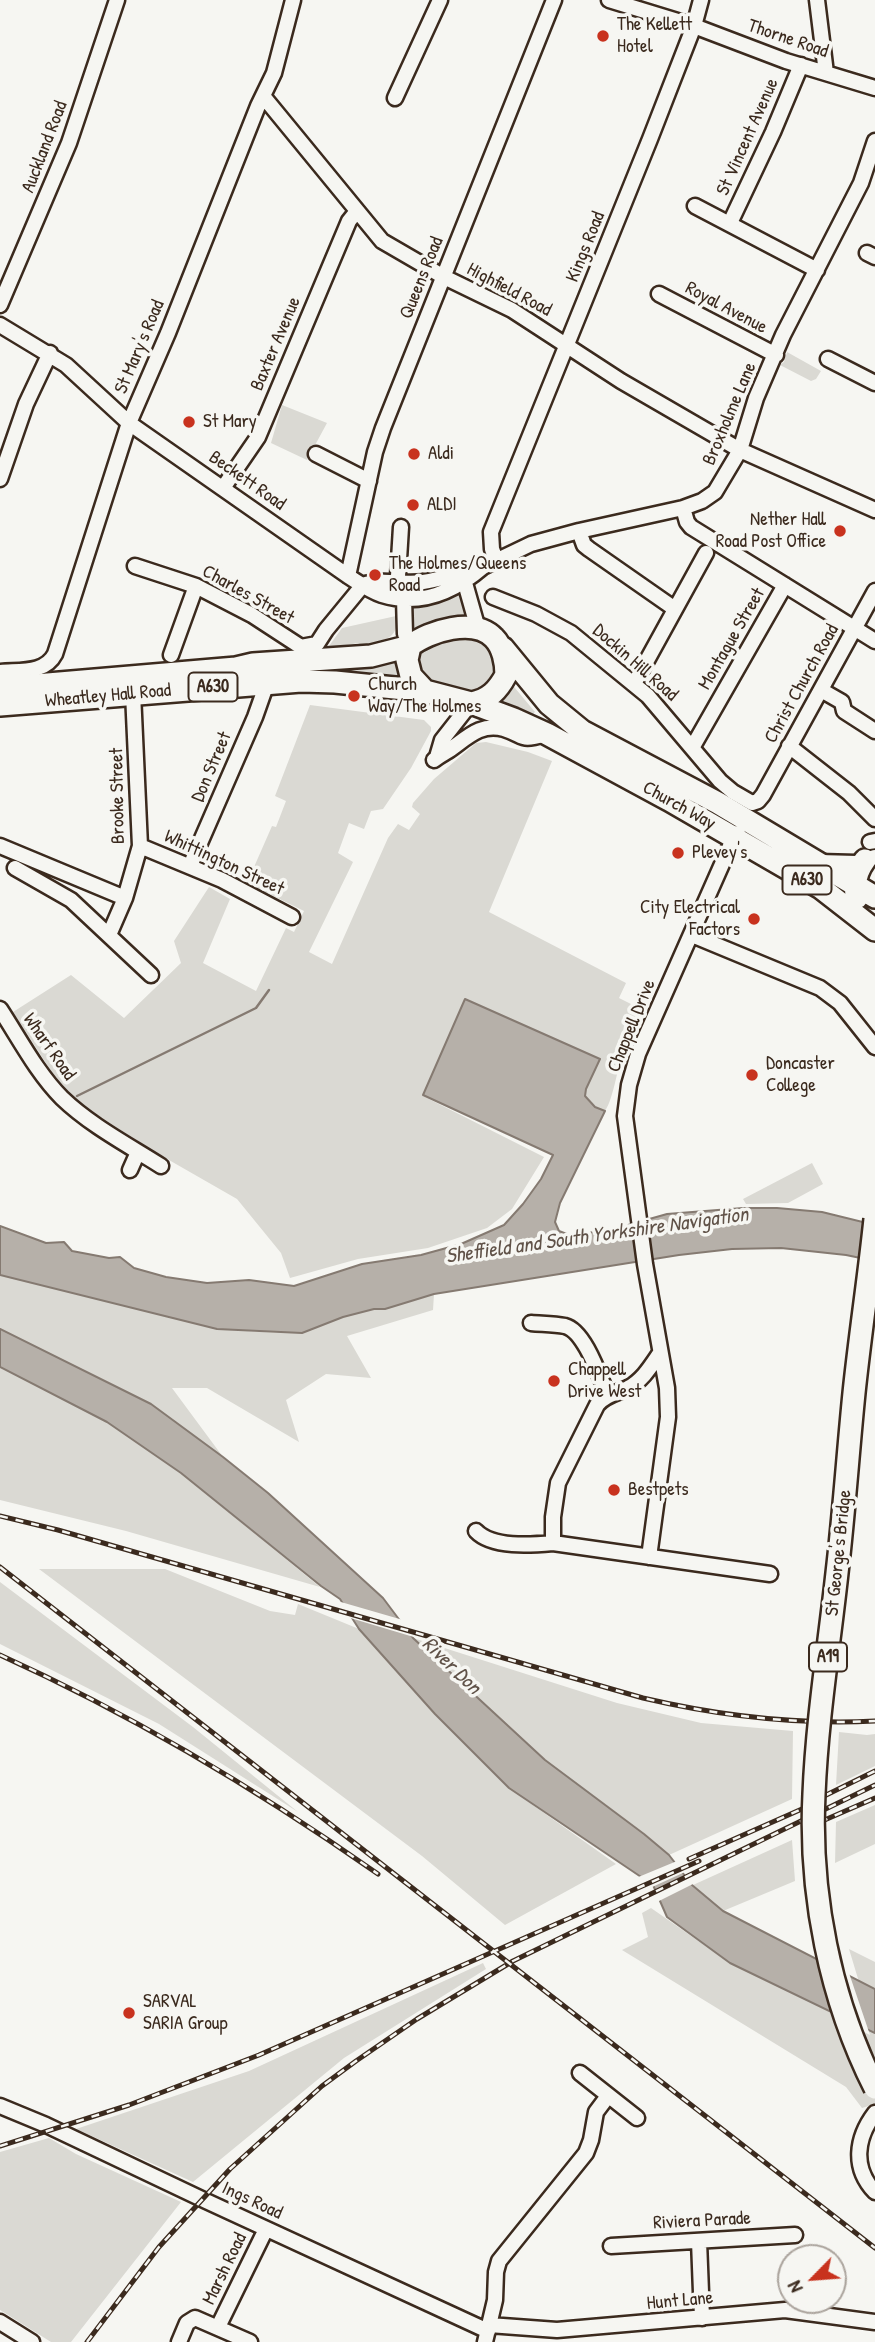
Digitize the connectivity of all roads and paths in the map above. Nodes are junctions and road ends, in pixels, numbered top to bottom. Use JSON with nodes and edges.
{"nodes":[{"id":1,"x":117,"y":0,"type":"edge"},
{"id":2,"x":293,"y":0,"type":"edge"},
{"id":3,"x":440,"y":0,"type":"edge"},
{"id":4,"x":554,"y":0,"type":"edge"},
{"id":5,"x":609,"y":0,"type":"edge"},
{"id":6,"x":701,"y":0,"type":"edge"},
{"id":7,"x":817,"y":0,"type":"edge"},
{"id":8,"x":694,"y":26,"type":"junction"},
{"id":9,"x":801,"y":65,"type":"junction"},
{"id":10,"x":826,"y":72,"type":"junction"},
{"id":11,"x":875,"y":88,"type":"edge"},
{"id":12,"x":263,"y":96,"type":"junction"},
{"id":13,"x":395,"y":98,"type":"dead end"},
{"id":14,"x":875,"y":141,"type":"edge"},
{"id":15,"x":695,"y":206,"type":"dead end"},
{"id":16,"x":357,"y":211,"type":"junction"},
{"id":17,"x":730,"y":223,"type":"junction"},
{"id":18,"x":817,"y":270,"type":"junction"},
{"id":19,"x":444,"y":277,"type":"junction"},
{"id":20,"x":659,"y":294,"type":"dead end"},
{"id":21,"x":0,"y":305,"type":"edge"},
{"id":22,"x":0,"y":325,"type":"edge"},
{"id":23,"x":567,"y":345,"type":"junction"},
{"id":24,"x":50,"y":354,"type":"junction"},
{"id":25,"x":776,"y":355,"type":"junction"},
{"id":26,"x":828,"y":359,"type":"dead end"},
{"id":27,"x":875,"y":383,"type":"edge"},
{"id":28,"x":129,"y":423,"type":"junction"},
{"id":29,"x":5,"y":449,"type":"edge"},
{"id":30,"x":740,"y":450,"type":"junction"},
{"id":31,"x":316,"y":454,"type":"dead end"},
{"id":32,"x":0,"y":479,"type":"edge"},
{"id":33,"x":369,"y":481,"type":"junction"},
{"id":34,"x":223,"y":488,"type":"junction"},
{"id":35,"x":683,"y":508,"type":"junction"},
{"id":36,"x":875,"y":510,"type":"edge"},
{"id":37,"x":401,"y":527,"type":"dead end"},
{"id":38,"x":579,"y":531,"type":"junction"},
{"id":39,"x":706,"y":553,"type":"dead end"},
{"id":40,"x":490,"y":563,"type":"junction"},
{"id":41,"x":135,"y":566,"type":"dead end"},
{"id":42,"x":348,"y":576,"type":"junction"},
{"id":43,"x":440,"y":578,"type":"junction"},
{"id":44,"x":465,"y":583,"type":"junction"},
{"id":45,"x":363,"y":585,"type":"junction"},
{"id":46,"x":785,"y":585,"type":"junction"},
{"id":47,"x":196,"y":586,"type":"junction"},
{"id":48,"x":875,"y":591,"type":"edge"},
{"id":49,"x":402,"y":592,"type":"junction"},
{"id":50,"x":493,"y":597,"type":"dead end"},
{"id":51,"x":675,"y":610,"type":"junction"},
{"id":52,"x":478,"y":629,"type":"junction"},
{"id":53,"x":855,"y":629,"type":"junction"},
{"id":54,"x":407,"y":640,"type":"junction"},
{"id":55,"x":497,"y":641,"type":"junction"},
{"id":56,"x":875,"y":641,"type":"edge"},
{"id":57,"x":298,"y":649,"type":"junction"},
{"id":58,"x":171,"y":655,"type":"dead end"},
{"id":59,"x":253,"y":664,"type":"junction"},
{"id":60,"x":0,"y":672,"type":"edge"},
{"id":61,"x":267,"y":683,"type":"junction"},
{"id":62,"x":634,"y":684,"type":"junction"},
{"id":63,"x":0,"y":688,"type":"edge"},
{"id":64,"x":821,"y":690,"type":"junction"},
{"id":65,"x":133,"y":693,"type":"junction"},
{"id":66,"x":435,"y":694,"type":"junction"},
{"id":67,"x":471,"y":703,"type":"junction"},
{"id":68,"x":0,"y":705,"type":"edge"},
{"id":69,"x":875,"y":731,"type":"edge"},
{"id":70,"x":447,"y":733,"type":"junction"},
{"id":71,"x":546,"y":734,"type":"junction"},
{"id":72,"x":789,"y":746,"type":"junction"},
{"id":73,"x":692,"y":748,"type":"junction"},
{"id":74,"x":763,"y":795,"type":"joint"},
{"id":75,"x":875,"y":819,"type":"edge"},
{"id":76,"x":760,"y":828,"type":"junction"},
{"id":77,"x":734,"y":837,"type":"junction"},
{"id":78,"x":0,"y":846,"type":"edge"},
{"id":79,"x":139,"y":846,"type":"junction"},
{"id":80,"x":871,"y":850,"type":"edge"},
{"id":81,"x":817,"y":862,"type":"junction"},
{"id":82,"x":190,"y":866,"type":"junction"},
{"id":83,"x":15,"y":868,"type":"dead end"},
{"id":84,"x":855,"y":884,"type":"junction"},
{"id":85,"x":875,"y":897,"type":"edge"},
{"id":86,"x":125,"y":898,"type":"junction"},
{"id":87,"x":292,"y":917,"type":"dead end"},
{"id":88,"x":875,"y":922,"type":"edge"},
{"id":89,"x":875,"y":930,"type":"edge"},
{"id":90,"x":109,"y":934,"type":"junction"},
{"id":91,"x":692,"y":935,"type":"junction"},
{"id":92,"x":151,"y":975,"type":"dead end"},
{"id":93,"x":0,"y":1009,"type":"edge"},
{"id":94,"x":875,"y":1047,"type":"edge"},
{"id":95,"x":138,"y":1152,"type":"junction"},
{"id":96,"x":161,"y":1166,"type":"dead end"},
{"id":97,"x":130,"y":1170,"type":"dead end"},
{"id":98,"x":875,"y":1219,"type":"edge"},
{"id":99,"x":531,"y":1323,"type":"dead end"},
{"id":100,"x":875,"y":1334,"type":"edge"},
{"id":101,"x":660,"y":1353,"type":"junction"},
{"id":102,"x":640,"y":1379,"type":"junction"},
{"id":103,"x":667,"y":1392,"type":"junction"},
{"id":104,"x":608,"y":1396,"type":"junction"},
{"id":105,"x":476,"y":1531,"type":"dead end"},
{"id":106,"x":552,"y":1543,"type":"junction"},
{"id":107,"x":649,"y":1557,"type":"junction"},
{"id":108,"x":770,"y":1574,"type":"dead end"},
{"id":109,"x":875,"y":2059,"type":"edge"},
{"id":110,"x":580,"y":2073,"type":"dead end"},
{"id":111,"x":875,"y":2088,"type":"edge"},
{"id":112,"x":608,"y":2096,"type":"junction"},
{"id":113,"x":0,"y":2106,"type":"edge"},
{"id":114,"x":875,"y":2113,"type":"edge"},
{"id":115,"x":637,"y":2118,"type":"dead end"},
{"id":116,"x":875,"y":2192,"type":"edge"},
{"id":117,"x":266,"y":2229,"type":"junction"},
{"id":118,"x":795,"y":2235,"type":"dead end"},
{"id":119,"x":699,"y":2241,"type":"junction"},
{"id":120,"x":611,"y":2245,"type":"dead end"},
{"id":121,"x":702,"y":2318,"type":"junction"},
{"id":122,"x":0,"y":2322,"type":"edge"},
{"id":123,"x":875,"y":2322,"type":"edge"},
{"id":124,"x":218,"y":2327,"type":"junction"},
{"id":125,"x":487,"y":2333,"type":"edge"},
{"id":126,"x":32,"y":2342,"type":"edge"},
{"id":127,"x":178,"y":2342,"type":"edge"},
{"id":128,"x":250,"y":2342,"type":"edge"}],
"edges":[{"from":1,"to":21,"type":"street","name":"Auckland Road"},
{"from":2,"to":12,"type":"street","name":"St Mary's Road"},
{"from":3,"to":13,"type":"street"},
{"from":4,"to":19,"type":"street","name":"Queens Road"},
{"from":5,"to":8,"type":"street","name":"Thorne Road"},
{"from":6,"to":8,"type":"street","name":"Kings Road"},
{"from":7,"to":10,"type":"street"},
{"from":8,"to":9,"type":"street","name":"Thorne Road"},
{"from":8,"to":23,"type":"street","name":"Kings Road"},
{"from":9,"to":10,"type":"street","name":"Thorne Road"},
{"from":9,"to":17,"type":"street","name":"St Vincent Avenue"},
{"from":10,"to":11,"type":"street","name":"Thorne Road"},
{"from":12,"to":16,"type":"street","name":"Highfield Road"},
{"from":12,"to":28,"type":"street","name":"St Mary's Road"},
{"from":14,"to":18,"type":"street","name":"Broxholme Lane"},
{"from":15,"to":17,"type":"street"},
{"from":16,"to":19,"type":"street","name":"Highfield Road"},
{"from":16,"to":34,"type":"street","name":"Baxter Avenue"},
{"from":17,"to":18,"type":"street"},
{"from":18,"to":25,"type":"street","name":"Broxholme Lane"},
{"from":19,"to":23,"type":"street","name":"Highfield Road"},
{"from":19,"to":33,"type":"street","name":"Queens Road"},
{"from":20,"to":25,"type":"street","name":"Royal Avenue"},
{"from":22,"to":24,"type":"street","name":"Beckett Road"},
{"from":23,"to":30,"type":"street","name":"Highfield Road"},
{"from":23,"to":40,"type":"street","name":"Kings Road"},
{"from":24,"to":28,"type":"street","name":"Beckett Road"},
{"from":24,"to":29,"type":"street"},
{"from":25,"to":30,"type":"street","name":"Broxholme Lane"},
{"from":26,"to":27,"type":"street"},
{"from":28,"to":34,"type":"street","name":"Beckett Road"},
{"from":28,"to":60,"type":"street","name":"St Mary's Road"},
{"from":29,"to":32,"type":"street"},
{"from":30,"to":35,"type":"street","name":"Broxholme Lane"},
{"from":30,"to":36,"type":"street","name":"Highfield Road"},
{"from":31,"to":33,"type":"street"},
{"from":33,"to":42,"type":"street","name":"Queens Road"},
{"from":34,"to":42,"type":"street","name":"Beckett Road"},
{"from":35,"to":38,"type":"street","name":"Broxholme Lane"},
{"from":35,"to":46,"type":"street"},
{"from":37,"to":49,"type":"street"},
{"from":38,"to":40,"type":"street","name":"Broxholme Lane"},
{"from":38,"to":51,"type":"street"},
{"from":39,"to":51,"type":"street"},
{"from":40,"to":43,"type":"street"},
{"from":40,"to":44,"type":"street"},
{"from":41,"to":47,"type":"street","name":"Charles Street"},
{"from":42,"to":45,"type":"street","name":"Beckett Road"},
{"from":43,"to":44,"type":"street"},
{"from":43,"to":49,"type":"street"},
{"from":44,"to":49,"type":"street"},
{"from":44,"to":52,"type":"street"},
{"from":45,"to":49,"type":"street"},
{"from":45,"to":57,"type":"street"},
{"from":46,"to":53,"type":"street"},
{"from":46,"to":73,"type":"street","name":"Montague Street"},
{"from":47,"to":57,"type":"street","name":"Charles Street"},
{"from":47,"to":58,"type":"street"},
{"from":48,"to":53,"type":"street","name":"Christ Church Road"},
{"from":49,"to":54,"type":"street"},
{"from":50,"to":62,"type":"street","name":"Dockin Hill Road"},
{"from":51,"to":62,"type":"street"},
{"from":52,"to":54,"type":"highway","name":"Wheatley Hall Road"},
{"from":52,"to":55,"type":"highway"},
{"from":53,"to":56,"type":"street"},
{"from":53,"to":64,"type":"street","name":"Christ Church Road"},
{"from":54,"to":59,"type":"highway","name":"Wheatley Hall Road","number":"A630"},
{"from":54,"to":66,"type":"highway"},
{"from":55,"to":67,"type":"highway"},
{"from":55,"to":76,"type":"highway","name":"Church Way","number":"A630"},
{"from":57,"to":59,"type":"highway"},
{"from":59,"to":63,"type":"highway","name":"Wheatley Hall Road","number":"A630"},
{"from":61,"to":65,"type":"highway","name":"Wheatley Hall Road","number":"A630"},
{"from":61,"to":66,"type":"highway","name":"Wheatley Hall Road","number":"A630"},
{"from":61,"to":82,"type":"street","name":"Don Street"},
{"from":62,"to":73,"type":"street","name":"Dockin Hill Road"},
{"from":64,"to":69,"type":"street"},
{"from":64,"to":72,"type":"street","name":"Christ Church Road"},
{"from":65,"to":68,"type":"highway","name":"Wheatley Hall Road","number":"A630"},
{"from":65,"to":79,"type":"street","name":"Brooke Street"},
{"from":66,"to":67,"type":"highway","name":"Wheatley Hall Road"},
{"from":66,"to":70,"type":"street"},
{"from":67,"to":70,"type":"street"},
{"from":67,"to":71,"type":"highway","name":"Church Way","number":"A630"},
{"from":70,"to":71,"type":"street"},
{"from":71,"to":77,"type":"highway","name":"Church Way","number":"A630"},
{"from":72,"to":74,"type":"street","name":"Christ Church Road"},
{"from":72,"to":75,"type":"street"},
{"from":73,"to":74,"type":"street","name":"Dockin Hill Road"},
{"from":76,"to":77,"type":"street"},
{"from":76,"to":81,"type":"highway","name":"Church Way","number":"A630"},
{"from":77,"to":89,"type":"highway","name":"Church Way","number":"A630"},
{"from":77,"to":91,"type":"street","name":"Chappell Drive"},
{"from":78,"to":86,"type":"street"},
{"from":79,"to":82,"type":"street","name":"Whittington Street"},
{"from":79,"to":86,"type":"street","name":"Brooke Street"},
{"from":80,"to":81,"type":"street"},
{"from":80,"to":84,"type":"highway"},
{"from":81,"to":84,"type":"highway","name":"Church Way","number":"A630"},
{"from":82,"to":87,"type":"street","name":"Whittington Street"},
{"from":83,"to":90,"type":"street"},
{"from":84,"to":85,"type":"highway","name":"Church Way","number":"A630"},
{"from":84,"to":88,"type":"highway"},
{"from":86,"to":90,"type":"street","name":"Brooke Street"},
{"from":90,"to":92,"type":"street"},
{"from":91,"to":94,"type":"street"},
{"from":91,"to":101,"type":"street","name":"Chappell Drive"},
{"from":93,"to":95,"type":"street","name":"Wharf Road"},
{"from":95,"to":96,"type":"street","name":"Wharf Road"},
{"from":95,"to":97,"type":"street"},
{"from":98,"to":111,"type":"highway","name":"St George's Bridge","number":"A19","bridge":true},
{"from":99,"to":104,"type":"street"},
{"from":100,"to":109,"type":"highway","name":"St George's Bridge","number":"A19"},
{"from":101,"to":102,"type":"street"},
{"from":101,"to":103,"type":"street","name":"Chappell Drive"},
{"from":102,"to":103,"type":"street"},
{"from":102,"to":104,"type":"street"},
{"from":103,"to":107,"type":"street","name":"Chappell Drive"},
{"from":104,"to":106,"type":"street"},
{"from":105,"to":106,"type":"street"},
{"from":106,"to":107,"type":"street"},
{"from":107,"to":108,"type":"street"},
{"from":110,"to":112,"type":"street"},
{"from":112,"to":115,"type":"street"},
{"from":112,"to":125,"type":"street"},
{"from":113,"to":117,"type":"street","name":"Ings Road"},
{"from":114,"to":116,"type":"street"},
{"from":117,"to":124,"type":"street","name":"Marsh Road"},
{"from":117,"to":125,"type":"street","name":"Ings Road"},
{"from":118,"to":119,"type":"street","name":"Riviera Parade"},
{"from":119,"to":120,"type":"street","name":"Riviera Parade"},
{"from":119,"to":121,"type":"street"},
{"from":121,"to":123,"type":"street","name":"Hunt Lane"},
{"from":121,"to":125,"type":"street","name":"Hunt Lane"},
{"from":122,"to":126,"type":"street"},
{"from":124,"to":127,"type":"street"},
{"from":124,"to":128,"type":"street"}]}
